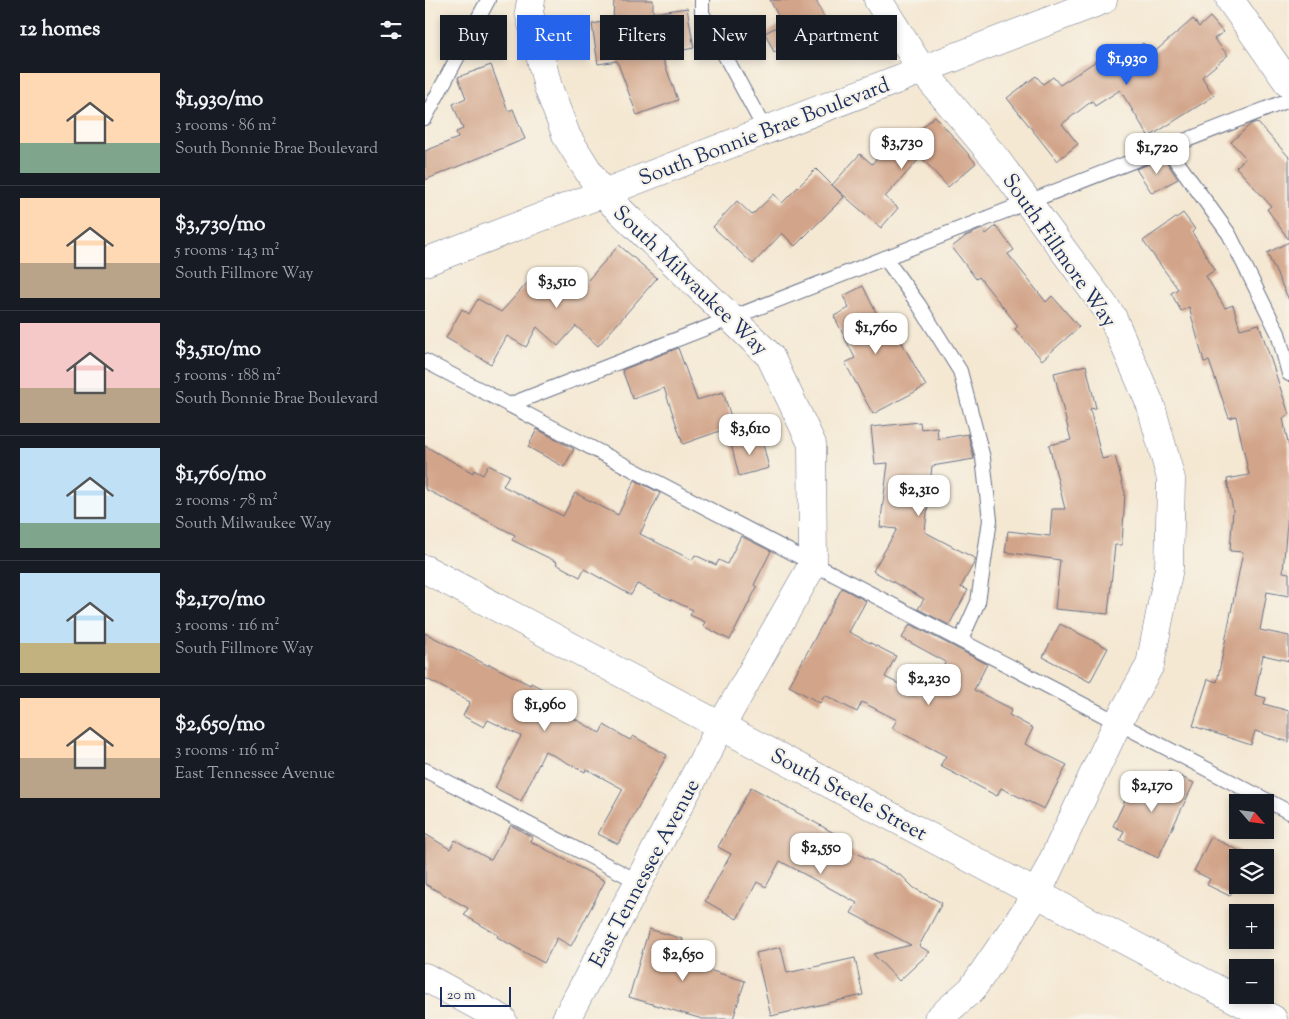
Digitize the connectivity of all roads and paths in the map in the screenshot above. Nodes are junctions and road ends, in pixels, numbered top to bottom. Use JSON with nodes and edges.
{"nodes":[{"id":1,"x":488,"y":0,"type":"edge"},
{"id":2,"x":531,"y":0,"type":"edge"},
{"id":3,"x":702,"y":0,"type":"edge"},
{"id":4,"x":878,"y":0,"type":"edge"},
{"id":5,"x":1103,"y":0,"type":"edge"},
{"id":6,"x":1230,"y":0,"type":"edge"},
{"id":7,"x":1060,"y":7,"type":"edge"},
{"id":8,"x":922,"y":70,"type":"junction"},
{"id":9,"x":1289,"y":84,"type":"edge"},
{"id":10,"x":1289,"y":100,"type":"edge"},
{"id":11,"x":425,"y":118,"type":"edge"},
{"id":12,"x":765,"y":130,"type":"junction"},
{"id":13,"x":1167,"y":148,"type":"junction"},
{"id":14,"x":602,"y":194,"type":"junction"},
{"id":15,"x":1027,"y":202,"type":"junction"},
{"id":16,"x":885,"y":258,"type":"junction"},
{"id":17,"x":425,"y":262,"type":"edge"},
{"id":18,"x":730,"y":318,"type":"junction"},
{"id":19,"x":425,"y":361,"type":"edge"},
{"id":20,"x":1289,"y":374,"type":"edge"},
{"id":21,"x":509,"y":405,"type":"junction"},
{"id":22,"x":813,"y":564,"type":"junction"},
{"id":23,"x":425,"y":569,"type":"edge"},
{"id":24,"x":961,"y":640,"type":"junction"},
{"id":25,"x":1118,"y":722,"type":"junction"},
{"id":26,"x":721,"y":726,"type":"junction"},
{"id":27,"x":425,"y":770,"type":"edge"},
{"id":28,"x":1289,"y":810,"type":"edge"},
{"id":29,"x":639,"y":882,"type":"junction"},
{"id":30,"x":1037,"y":894,"type":"junction"},
{"id":31,"x":425,"y":977,"type":"edge"},
{"id":32,"x":502,"y":1019,"type":"edge"},
{"id":33,"x":566,"y":1019,"type":"edge"},
{"id":34,"x":938,"y":1019,"type":"edge"},
{"id":35,"x":1273,"y":1019,"type":"edge"}],
"edges":[{"from":1,"to":11,"type":"lane"},
{"from":2,"to":14,"type":"street","name":"South Milwaukee Way"},
{"from":3,"to":12,"type":"lane"},
{"from":4,"to":8,"type":"street","name":"South Fillmore Way"},
{"from":5,"to":7,"type":"street","name":"South Bonnie Brae Boulevard"},
{"from":6,"to":9,"type":"street"},
{"from":7,"to":8,"type":"street","name":"South Bonnie Brae Boulevard"},
{"from":8,"to":12,"type":"street","name":"South Bonnie Brae Boulevard"},
{"from":8,"to":15,"type":"street","name":"South Fillmore Way"},
{"from":10,"to":13,"type":"lane"},
{"from":12,"to":14,"type":"street","name":"South Bonnie Brae Boulevard"},
{"from":13,"to":15,"type":"lane"},
{"from":13,"to":20,"type":"lane"},
{"from":14,"to":17,"type":"street","name":"South Bonnie Brae Boulevard"},
{"from":14,"to":18,"type":"street","name":"South Milwaukee Way"},
{"from":15,"to":16,"type":"lane"},
{"from":15,"to":25,"type":"street","name":"South Fillmore Way"},
{"from":16,"to":18,"type":"lane"},
{"from":16,"to":24,"type":"lane"},
{"from":18,"to":21,"type":"lane"},
{"from":18,"to":22,"type":"street","name":"South Milwaukee Way"},
{"from":19,"to":21,"type":"lane"},
{"from":21,"to":22,"type":"lane"},
{"from":22,"to":24,"type":"lane"},
{"from":22,"to":26,"type":"street"},
{"from":23,"to":26,"type":"street","name":"South Steele Street"},
{"from":24,"to":25,"type":"lane"},
{"from":25,"to":28,"type":"lane"},
{"from":25,"to":30,"type":"street","name":"South Fillmore Way"},
{"from":26,"to":29,"type":"street","name":"East Tennessee Avenue"},
{"from":26,"to":30,"type":"street","name":"South Steele Street"},
{"from":27,"to":29,"type":"lane"},
{"from":29,"to":33,"type":"street","name":"East Tennessee Avenue"},
{"from":30,"to":34,"type":"street","name":"South Fillmore Way"},
{"from":30,"to":35,"type":"street","name":"South Steele Street"},
{"from":31,"to":32,"type":"street"}]}
